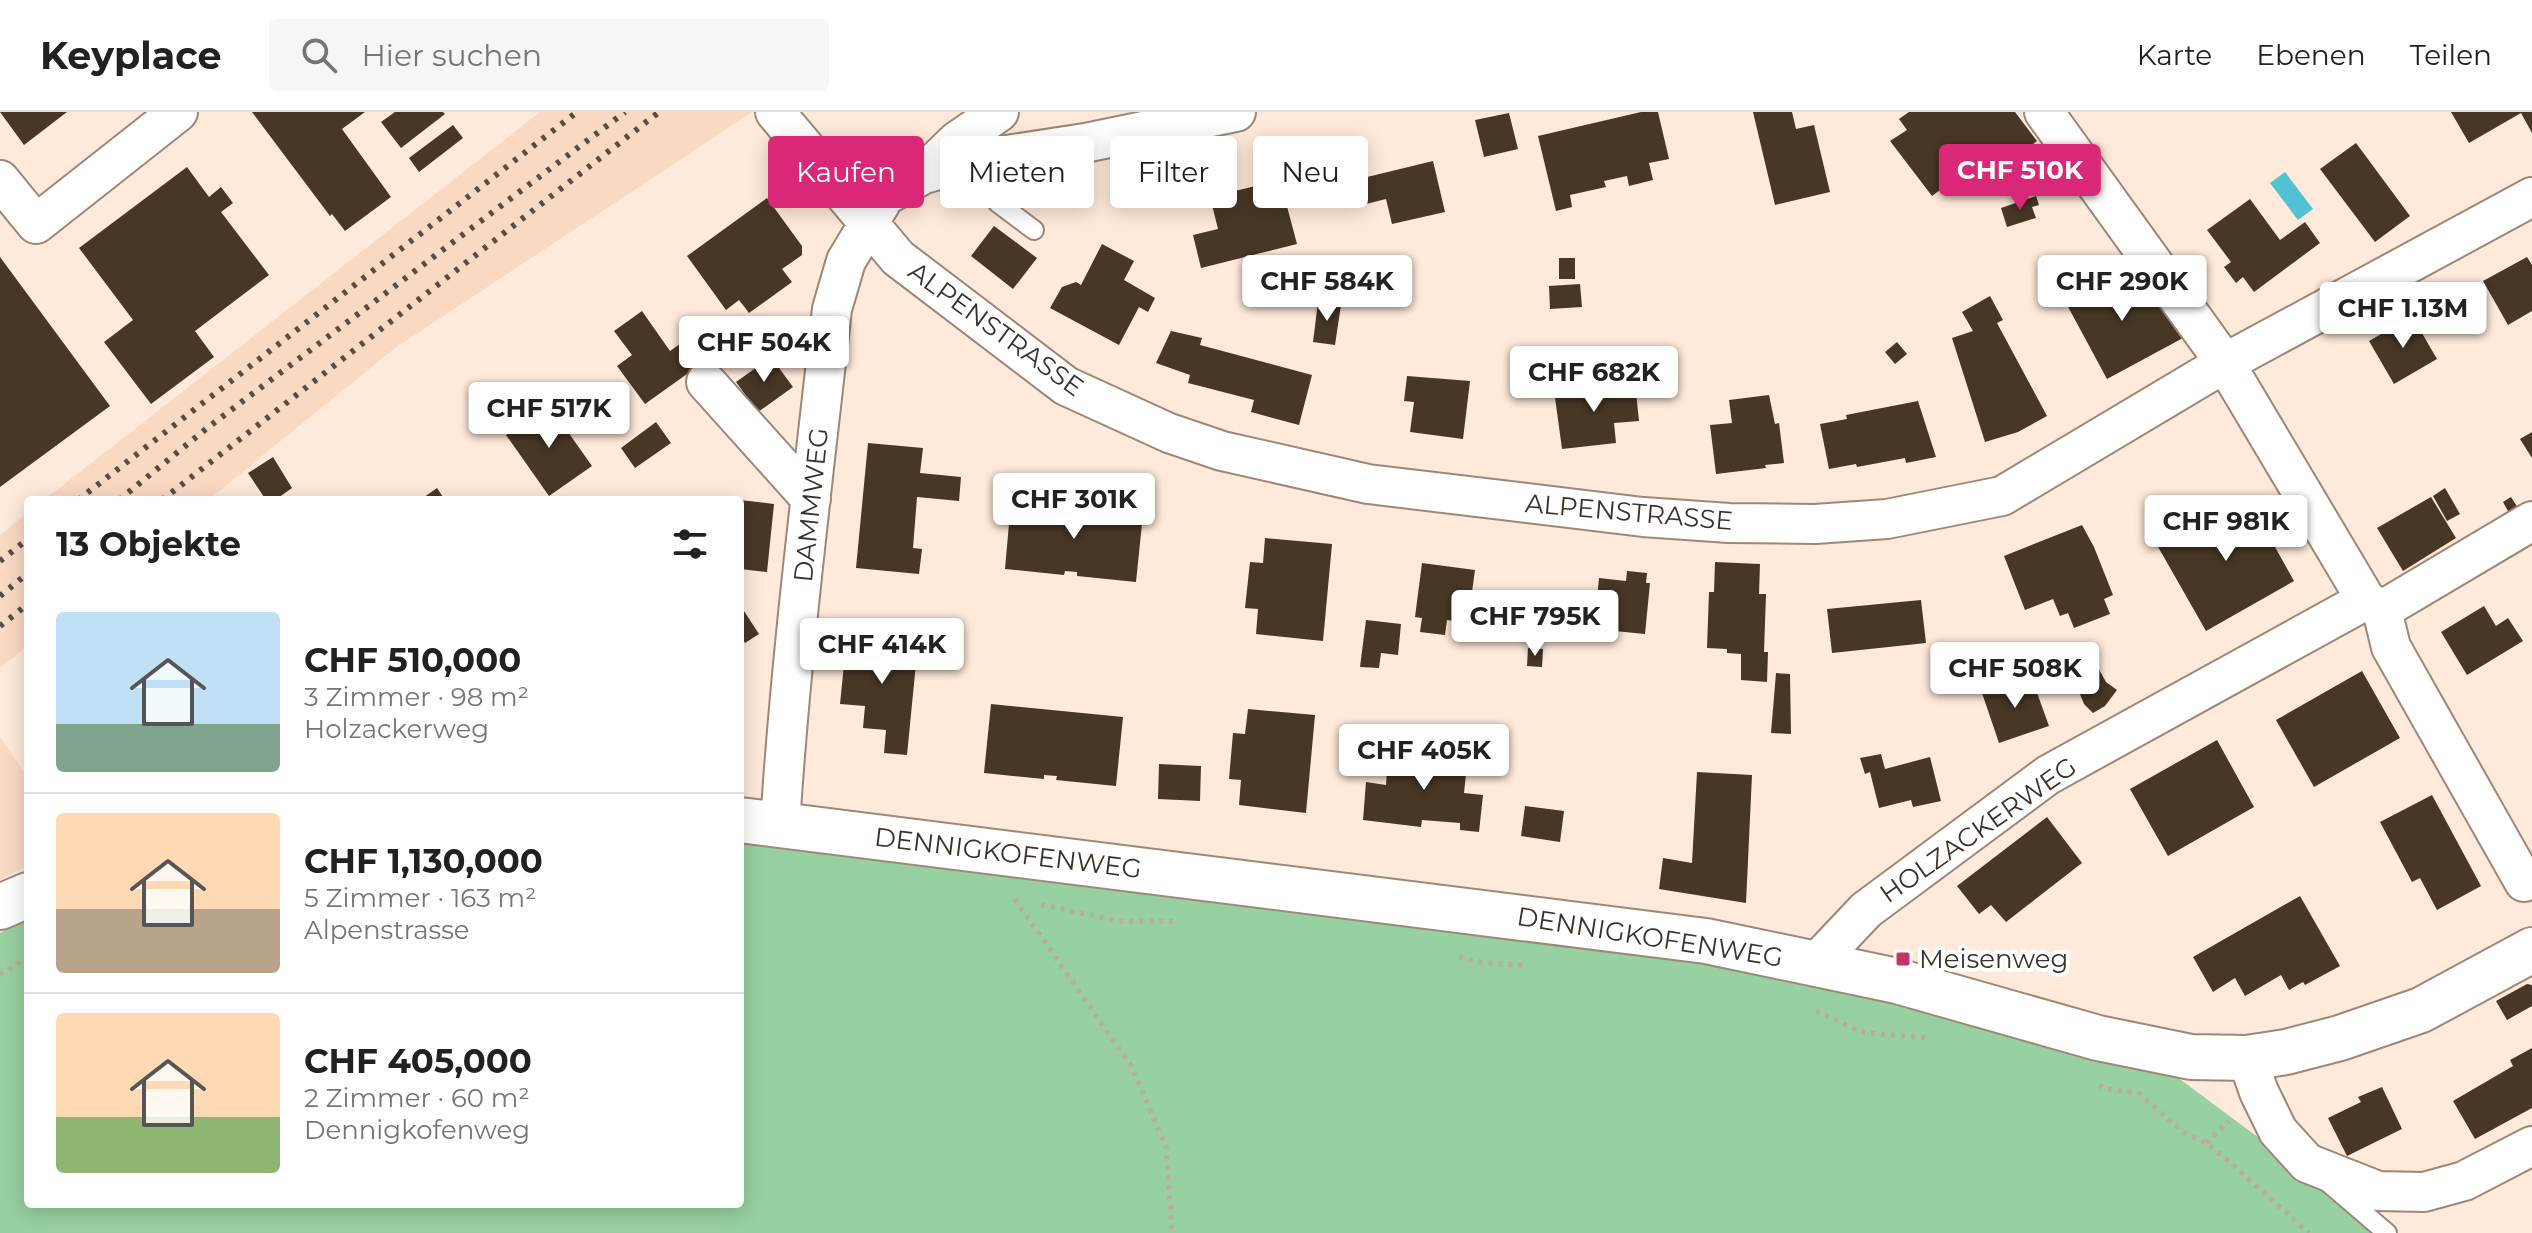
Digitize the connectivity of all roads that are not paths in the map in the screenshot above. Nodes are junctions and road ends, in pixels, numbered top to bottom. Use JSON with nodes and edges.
{"nodes":[{"id":1,"x":178,"y":112,"type":"edge"},
{"id":2,"x":775,"y":112,"type":"edge"},
{"id":3,"x":999,"y":112,"type":"edge"},
{"id":4,"x":1236,"y":112,"type":"edge"},
{"id":5,"x":2044,"y":112,"type":"edge"},
{"id":6,"x":958,"y":136,"type":"edge"},
{"id":7,"x":1094,"y":141,"type":"edge"},
{"id":8,"x":940,"y":155,"type":"edge"},
{"id":9,"x":0,"y":180,"type":"edge"},
{"id":10,"x":2532,"y":197,"type":"edge"},
{"id":11,"x":1005,"y":208,"type":"edge"},
{"id":12,"x":867,"y":222,"type":"junction"},
{"id":13,"x":1034,"y":230,"type":"dead end"},
{"id":14,"x":2225,"y":363,"type":"junction"},
{"id":15,"x":706,"y":382,"type":"dead end"},
{"id":16,"x":811,"y":499,"type":"junction"},
{"id":17,"x":2532,"y":521,"type":"edge"},
{"id":18,"x":2374,"y":605,"type":"junction"},
{"id":19,"x":760,"y":822,"type":"edge"},
{"id":20,"x":2524,"y":882,"type":"dead end"},
{"id":21,"x":24,"y":897,"type":"edge"},
{"id":22,"x":0,"y":907,"type":"edge"},
{"id":23,"x":2532,"y":950,"type":"edge"},
{"id":24,"x":1815,"y":964,"type":"junction"},
{"id":25,"x":2247,"y":1058,"type":"junction"},
{"id":26,"x":2532,"y":1146,"type":"edge"},
{"id":27,"x":2307,"y":1163,"type":"junction"},
{"id":28,"x":2387,"y":1233,"type":"edge"}],
"edges":[{"from":1,"to":9,"type":"street"},
{"from":2,"to":12,"type":"street","name":"ALPENSTRASSE"},
{"from":3,"to":6,"type":"street","name":"DAMMWEG"},
{"from":4,"to":7,"type":"street"},
{"from":5,"to":14,"type":"street"},
{"from":8,"to":12,"type":"street","name":"DAMMWEG"},
{"from":10,"to":14,"type":"street","name":"ALPENSTRASSE"},
{"from":11,"to":13,"type":"lane"},
{"from":12,"to":14,"type":"street","name":"ALPENSTRASSE"},
{"from":12,"to":16,"type":"street","name":"DAMMWEG"},
{"from":14,"to":18,"type":"street"},
{"from":15,"to":16,"type":"street"},
{"from":16,"to":19,"type":"street","name":"DAMMWEG"},
{"from":17,"to":18,"type":"street","name":"HOLZACKERWEG"},
{"from":18,"to":20,"type":"street"},
{"from":18,"to":24,"type":"street","name":"HOLZACKERWEG"},
{"from":19,"to":24,"type":"street","name":"DENNIGKOFENWEG"},
{"from":21,"to":22,"type":"street"},
{"from":23,"to":25,"type":"street","name":"DENNIGKOFENWEG"},
{"from":24,"to":25,"type":"street","name":"DENNIGKOFENWEG"},
{"from":25,"to":27,"type":"street"},
{"from":26,"to":27,"type":"street"},
{"from":27,"to":28,"type":"lane"}]}
